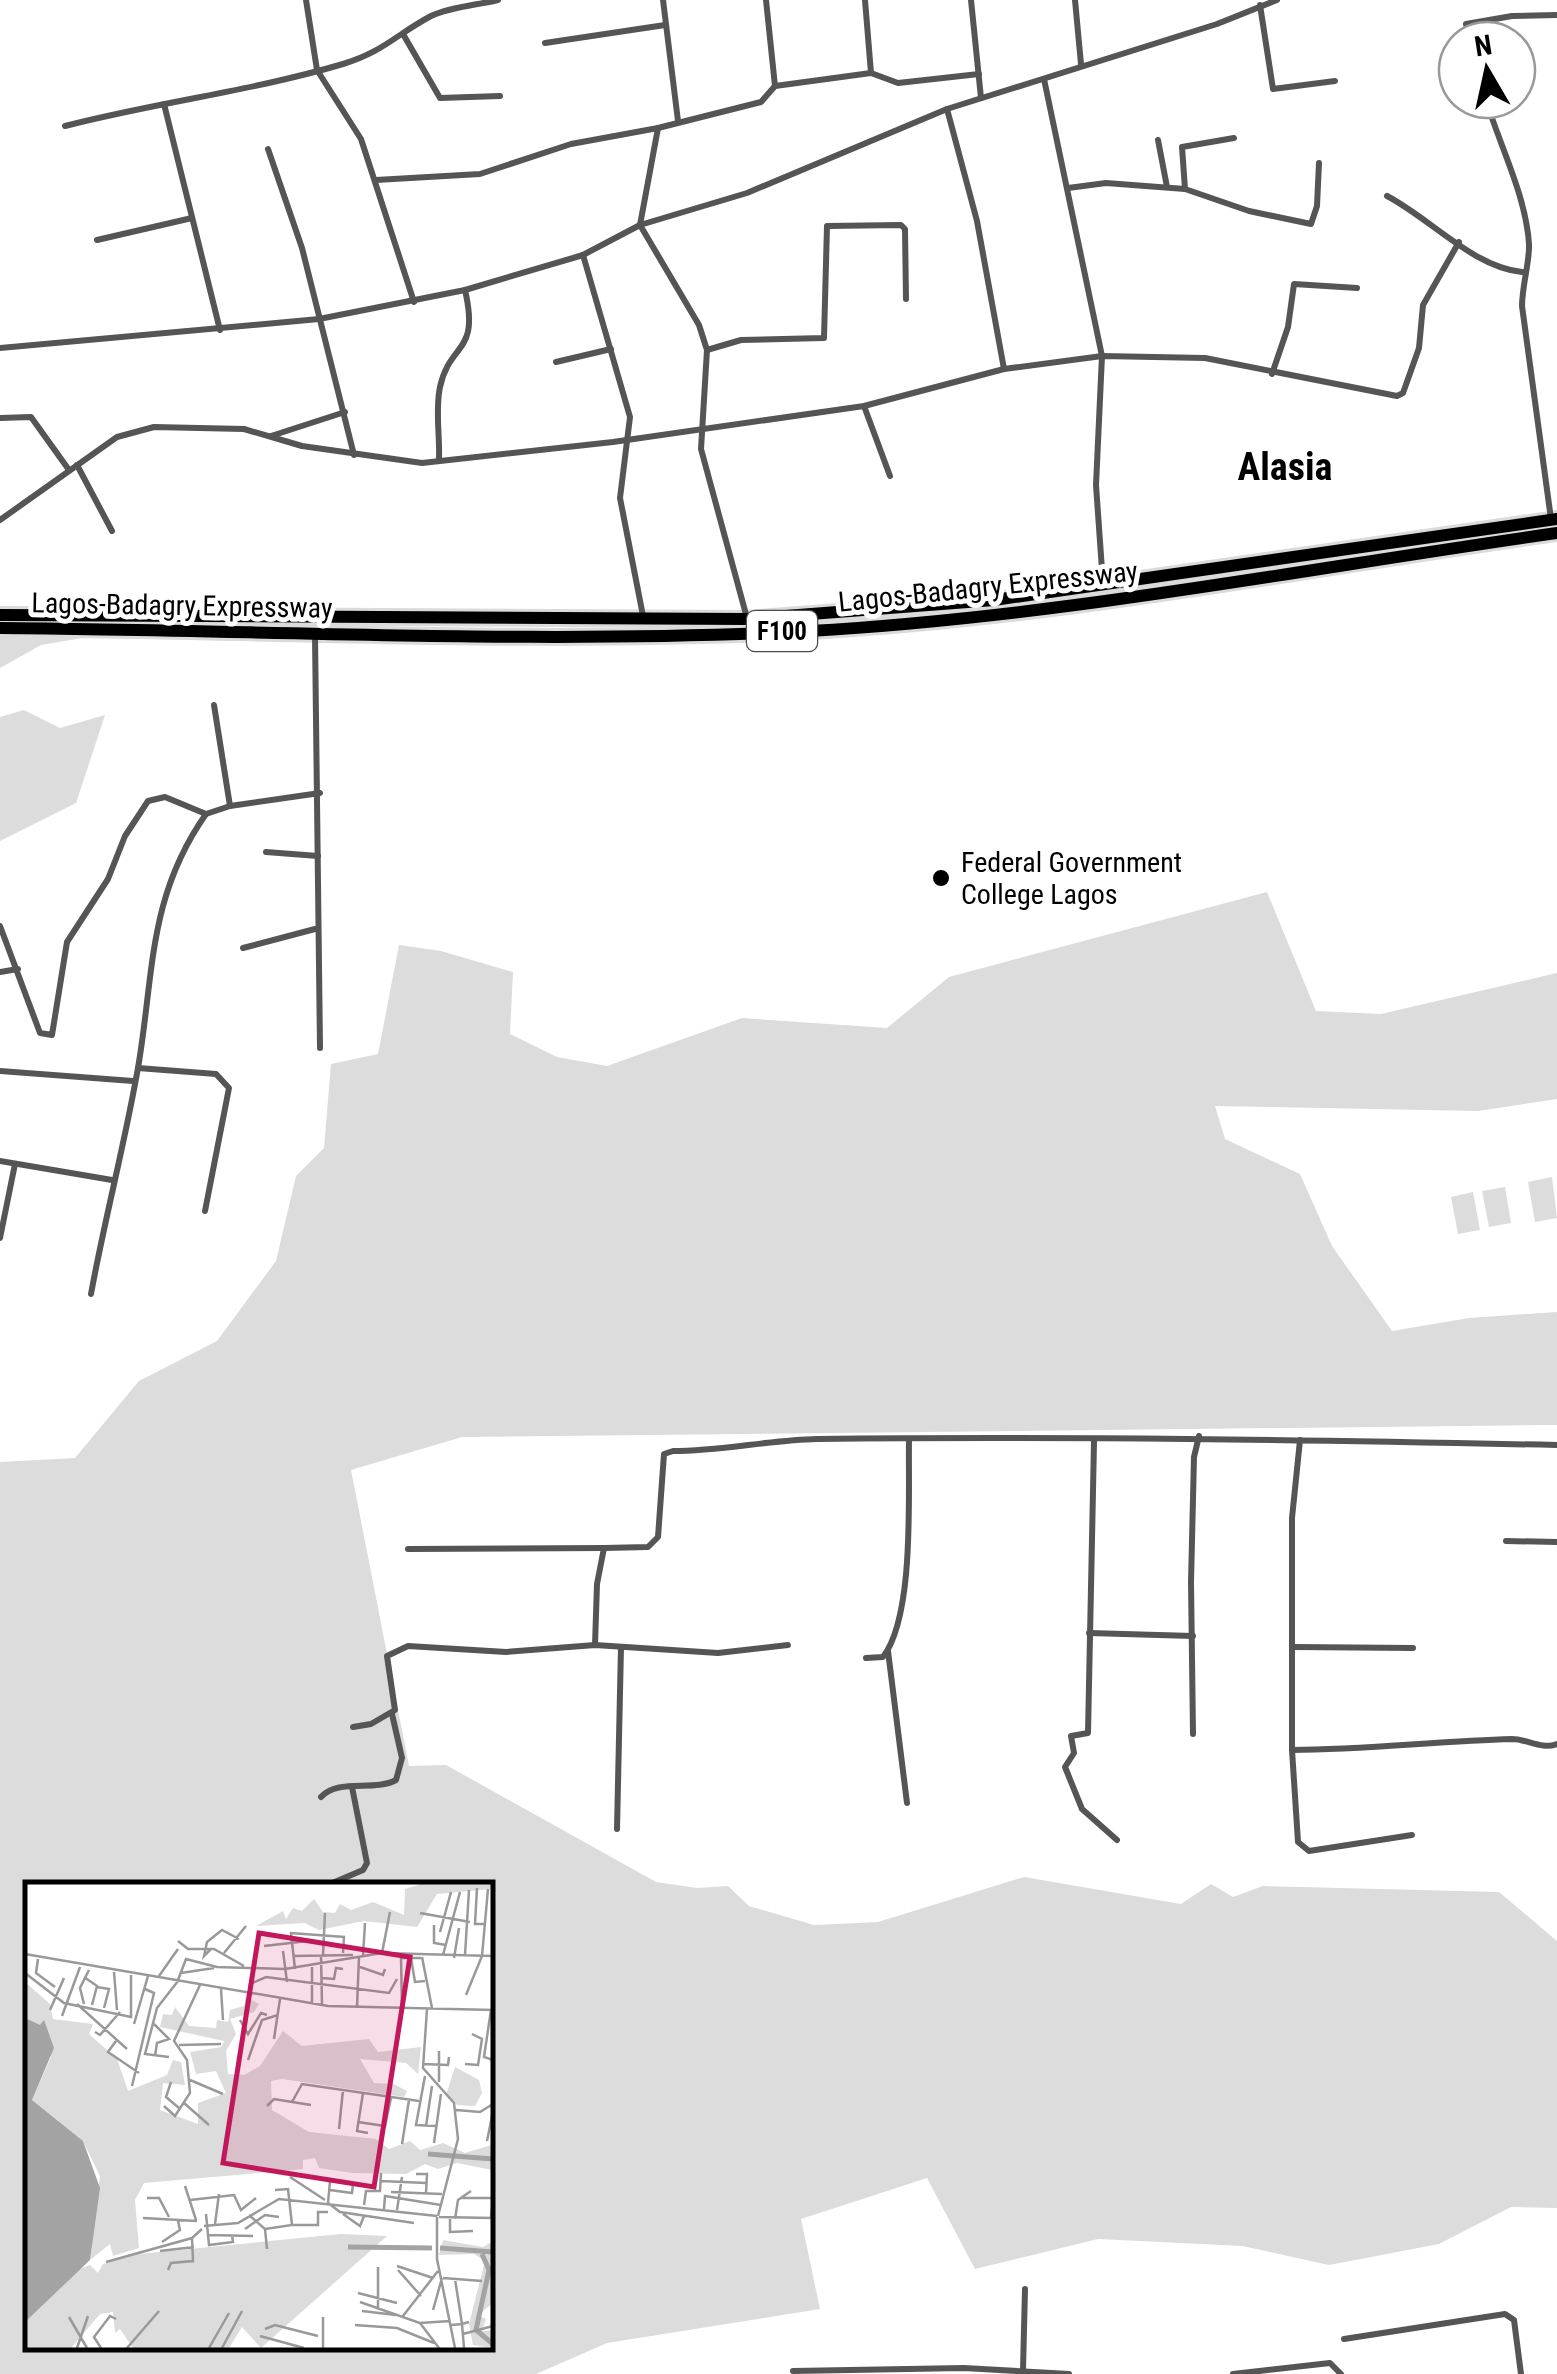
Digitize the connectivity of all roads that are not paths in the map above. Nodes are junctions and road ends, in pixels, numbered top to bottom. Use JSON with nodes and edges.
{"nodes":[{"id":1,"x":306,"y":0,"type":"edge"},
{"id":2,"x":498,"y":0,"type":"edge"},
{"id":3,"x":663,"y":0,"type":"edge"},
{"id":4,"x":766,"y":0,"type":"edge"},
{"id":5,"x":865,"y":0,"type":"edge"},
{"id":6,"x":971,"y":0,"type":"edge"},
{"id":7,"x":1074,"y":0,"type":"edge"},
{"id":8,"x":1268,"y":2,"type":"edge"},
{"id":9,"x":1557,"y":15,"type":"edge"},
{"id":10,"x":1489,"y":20,"type":"edge"},
{"id":11,"x":666,"y":25,"type":"junction"},
{"id":12,"x":403,"y":34,"type":"junction"},
{"id":13,"x":545,"y":43,"type":"dead end"},
{"id":14,"x":1081,"y":64,"type":"junction"},
{"id":15,"x":317,"y":70,"type":"junction"},
{"id":16,"x":870,"y":73,"type":"junction"},
{"id":17,"x":979,"y":74,"type":"junction"},
{"id":18,"x":1044,"y":79,"type":"junction"},
{"id":19,"x":1335,"y":80,"type":"dead end"},
{"id":20,"x":774,"y":86,"type":"junction"},
{"id":21,"x":500,"y":96,"type":"dead end"},
{"id":22,"x":981,"y":98,"type":"junction"},
{"id":23,"x":164,"y":104,"type":"junction"},
{"id":24,"x":948,"y":109,"type":"junction"},
{"id":25,"x":1493,"y":120,"type":"edge"},
{"id":26,"x":678,"y":121,"type":"junction"},
{"id":27,"x":66,"y":126,"type":"dead end"},
{"id":28,"x":658,"y":128,"type":"junction"},
{"id":29,"x":1234,"y":138,"type":"dead end"},
{"id":30,"x":1158,"y":140,"type":"dead end"},
{"id":31,"x":268,"y":149,"type":"dead end"},
{"id":32,"x":1319,"y":163,"type":"dead end"},
{"id":33,"x":376,"y":180,"type":"junction"},
{"id":34,"x":1167,"y":187,"type":"junction"},
{"id":35,"x":1068,"y":188,"type":"junction"},
{"id":36,"x":1185,"y":189,"type":"junction"},
{"id":37,"x":1387,"y":196,"type":"dead end"},
{"id":38,"x":192,"y":218,"type":"junction"},
{"id":39,"x":640,"y":226,"type":"junction"},
{"id":40,"x":96,"y":240,"type":"dead end"},
{"id":41,"x":1460,"y":242,"type":"junction"},
{"id":42,"x":583,"y":255,"type":"junction"},
{"id":43,"x":1522,"y":272,"type":"junction"},
{"id":44,"x":1357,"y":288,"type":"dead end"},
{"id":45,"x":465,"y":290,"type":"junction"},
{"id":46,"x":906,"y":299,"type":"dead end"},
{"id":47,"x":414,"y":302,"type":"junction"},
{"id":48,"x":319,"y":319,"type":"junction"},
{"id":49,"x":220,"y":330,"type":"junction"},
{"id":50,"x":0,"y":348,"type":"edge"},
{"id":51,"x":611,"y":349,"type":"junction"},
{"id":52,"x":707,"y":350,"type":"junction"},
{"id":53,"x":1102,"y":356,"type":"junction"},
{"id":54,"x":556,"y":362,"type":"dead end"},
{"id":55,"x":1004,"y":369,"type":"junction"},
{"id":56,"x":1272,"y":374,"type":"junction"},
{"id":57,"x":864,"y":406,"type":"junction"},
{"id":58,"x":346,"y":412,"type":"junction"},
{"id":59,"x":0,"y":418,"type":"edge"},
{"id":60,"x":700,"y":430,"type":"junction"},
{"id":61,"x":270,"y":436,"type":"junction"},
{"id":62,"x":627,"y":440,"type":"junction"},
{"id":63,"x":354,"y":455,"type":"junction"},
{"id":64,"x":439,"y":459,"type":"junction"},
{"id":65,"x":77,"y":465,"type":"junction"},
{"id":66,"x":70,"y":470,"type":"junction"},
{"id":67,"x":890,"y":476,"type":"dead end"},
{"id":68,"x":0,"y":520,"type":"edge"},
{"id":69,"x":1555,"y":524,"type":"edge"},
{"id":70,"x":112,"y":531,"type":"dead end"},
{"id":71,"x":1103,"y":585,"type":"junction"},
{"id":72,"x":0,"y":615,"type":"edge"},
{"id":73,"x":748,"y":619,"type":"junction"},
{"id":74,"x":644,"y":622,"type":"junction"},
{"id":75,"x":0,"y":628,"type":"edge"},
{"id":76,"x":315,"y":632,"type":"junction"},
{"id":77,"x":214,"y":705,"type":"dead end"},
{"id":78,"x":320,"y":793,"type":"junction"},
{"id":79,"x":230,"y":806,"type":"junction"},
{"id":80,"x":206,"y":814,"type":"junction"},
{"id":81,"x":266,"y":852,"type":"dead end"},
{"id":82,"x":318,"y":856,"type":"junction"},
{"id":83,"x":0,"y":926,"type":"edge"},
{"id":84,"x":316,"y":929,"type":"junction"},
{"id":85,"x":243,"y":948,"type":"dead end"},
{"id":86,"x":18,"y":969,"type":"junction"},
{"id":87,"x":0,"y":972,"type":"edge"},
{"id":88,"x":320,"y":1048,"type":"dead end"},
{"id":89,"x":138,"y":1068,"type":"junction"},
{"id":90,"x":0,"y":1070,"type":"edge"},
{"id":91,"x":133,"y":1082,"type":"junction"},
{"id":92,"x":0,"y":1161,"type":"edge"},
{"id":93,"x":15,"y":1164,"type":"junction"},
{"id":94,"x":112,"y":1180,"type":"junction"},
{"id":95,"x":205,"y":1210,"type":"dead end"},
{"id":96,"x":0,"y":1238,"type":"edge"},
{"id":97,"x":91,"y":1294,"type":"dead end"},
{"id":98,"x":1199,"y":1436,"type":"junction"},
{"id":99,"x":909,"y":1440,"type":"junction"},
{"id":100,"x":1300,"y":1440,"type":"junction"},
{"id":101,"x":1094,"y":1442,"type":"junction"},
{"id":102,"x":1557,"y":1445,"type":"edge"},
{"id":103,"x":1506,"y":1542,"type":"dead end"},
{"id":104,"x":1557,"y":1542,"type":"edge"},
{"id":105,"x":604,"y":1548,"type":"junction"},
{"id":106,"x":408,"y":1549,"type":"dead end"},
{"id":107,"x":1089,"y":1633,"type":"junction"},
{"id":108,"x":1192,"y":1636,"type":"junction"},
{"id":109,"x":595,"y":1645,"type":"junction"},
{"id":110,"x":788,"y":1645,"type":"dead end"},
{"id":111,"x":621,"y":1647,"type":"junction"},
{"id":112,"x":1294,"y":1647,"type":"junction"},
{"id":113,"x":1412,"y":1648,"type":"dead end"},
{"id":114,"x":888,"y":1650,"type":"junction"},
{"id":115,"x":866,"y":1658,"type":"dead end"},
{"id":116,"x":392,"y":1714,"type":"junction"},
{"id":117,"x":353,"y":1726,"type":"dead end"},
{"id":118,"x":1193,"y":1734,"type":"dead end"},
{"id":119,"x":1557,"y":1744,"type":"edge"},
{"id":120,"x":1292,"y":1750,"type":"junction"},
{"id":121,"x":352,"y":1787,"type":"junction"},
{"id":122,"x":321,"y":1797,"type":"dead end"},
{"id":123,"x":907,"y":1803,"type":"dead end"},
{"id":124,"x":617,"y":1830,"type":"dead end"},
{"id":125,"x":1412,"y":1836,"type":"dead end"},
{"id":126,"x":1117,"y":1840,"type":"dead end"},
{"id":127,"x":335,"y":1882,"type":"edge"},
{"id":128,"x":1025,"y":2289,"type":"dead end"},
{"id":129,"x":1344,"y":2339,"type":"dead end"},
{"id":130,"x":1023,"y":2370,"type":"junction"},
{"id":131,"x":793,"y":2371,"type":"dead end"},
{"id":132,"x":1033,"y":2372,"type":"edge"},
{"id":133,"x":1069,"y":2374,"type":"edge"},
{"id":134,"x":1233,"y":2374,"type":"edge"},
{"id":135,"x":1340,"y":2374,"type":"edge"},
{"id":136,"x":1521,"y":2374,"type":"edge"}],
"edges":[{"from":1,"to":15,"type":"street"},
{"from":2,"to":12,"type":"street"},
{"from":3,"to":11,"type":"street"},
{"from":4,"to":20,"type":"street"},
{"from":5,"to":16,"type":"street"},
{"from":6,"to":17,"type":"street"},
{"from":7,"to":14,"type":"street"},
{"from":8,"to":14,"type":"street"},
{"from":8,"to":19,"type":"street"},
{"from":9,"to":10,"type":"street"},
{"from":11,"to":13,"type":"street"},
{"from":11,"to":26,"type":"street"},
{"from":12,"to":15,"type":"street"},
{"from":12,"to":21,"type":"street"},
{"from":14,"to":18,"type":"street"},
{"from":15,"to":23,"type":"street"},
{"from":15,"to":33,"type":"street"},
{"from":16,"to":17,"type":"street"},
{"from":16,"to":20,"type":"street"},
{"from":17,"to":22,"type":"street"},
{"from":18,"to":22,"type":"street"},
{"from":18,"to":35,"type":"street"},
{"from":20,"to":26,"type":"street"},
{"from":22,"to":24,"type":"street"},
{"from":23,"to":27,"type":"street"},
{"from":23,"to":38,"type":"street"},
{"from":24,"to":39,"type":"street"},
{"from":24,"to":55,"type":"street"},
{"from":25,"to":43,"type":"street"},
{"from":26,"to":28,"type":"street"},
{"from":28,"to":33,"type":"street"},
{"from":28,"to":39,"type":"street"},
{"from":29,"to":36,"type":"street"},
{"from":30,"to":34,"type":"street"},
{"from":31,"to":48,"type":"street"},
{"from":32,"to":36,"type":"street"},
{"from":33,"to":47,"type":"street"},
{"from":34,"to":35,"type":"street"},
{"from":34,"to":36,"type":"street"},
{"from":35,"to":53,"type":"street"},
{"from":37,"to":41,"type":"street"},
{"from":38,"to":40,"type":"street"},
{"from":38,"to":49,"type":"street"},
{"from":39,"to":42,"type":"street"},
{"from":39,"to":52,"type":"street"},
{"from":41,"to":43,"type":"street"},
{"from":41,"to":56,"type":"street"},
{"from":42,"to":45,"type":"street"},
{"from":42,"to":51,"type":"street"},
{"from":43,"to":69,"type":"street"},
{"from":44,"to":56,"type":"street"},
{"from":45,"to":47,"type":"street"},
{"from":45,"to":64,"type":"street"},
{"from":46,"to":52,"type":"street"},
{"from":47,"to":48,"type":"street"},
{"from":48,"to":49,"type":"street"},
{"from":48,"to":58,"type":"street"},
{"from":49,"to":50,"type":"street"},
{"from":51,"to":54,"type":"street"},
{"from":51,"to":62,"type":"street"},
{"from":52,"to":60,"type":"street"},
{"from":53,"to":55,"type":"street"},
{"from":53,"to":56,"type":"street"},
{"from":53,"to":71,"type":"street"},
{"from":55,"to":57,"type":"street"},
{"from":57,"to":60,"type":"street"},
{"from":57,"to":67,"type":"street"},
{"from":58,"to":61,"type":"street"},
{"from":58,"to":63,"type":"street"},
{"from":59,"to":66,"type":"street"},
{"from":60,"to":62,"type":"street"},
{"from":60,"to":73,"type":"street"},
{"from":61,"to":63,"type":"street"},
{"from":61,"to":65,"type":"street"},
{"from":62,"to":64,"type":"street"},
{"from":62,"to":74,"type":"street"},
{"from":63,"to":64,"type":"street"},
{"from":65,"to":66,"type":"street"},
{"from":65,"to":70,"type":"street"},
{"from":66,"to":68,"type":"street"},
{"from":69,"to":71,"type":"highway","name":"Lagos-Badagry Expressway","number":"F100"},
{"from":69,"to":76,"type":"highway","name":"Lagos-Badagry Expressway","number":"F100"},
{"from":71,"to":73,"type":"highway","name":"Lagos-Badagry Expressway","number":"F100"},
{"from":72,"to":74,"type":"highway","name":"Lagos-Badagry Expressway","number":"F100"},
{"from":73,"to":74,"type":"highway","name":"Lagos-Badagry Expressway","number":"F100"},
{"from":75,"to":76,"type":"highway","name":"Lagos-Badagry Expressway","number":"F100"},
{"from":76,"to":78,"type":"street"},
{"from":77,"to":79,"type":"street"},
{"from":78,"to":79,"type":"street"},
{"from":78,"to":82,"type":"street"},
{"from":79,"to":80,"type":"street"},
{"from":80,"to":86,"type":"street"},
{"from":80,"to":89,"type":"street"},
{"from":81,"to":82,"type":"street"},
{"from":82,"to":84,"type":"street"},
{"from":83,"to":86,"type":"street"},
{"from":84,"to":85,"type":"street"},
{"from":84,"to":88,"type":"street"},
{"from":86,"to":87,"type":"street"},
{"from":89,"to":91,"type":"street"},
{"from":89,"to":95,"type":"street"},
{"from":90,"to":91,"type":"street"},
{"from":91,"to":94,"type":"street"},
{"from":92,"to":93,"type":"street"},
{"from":93,"to":94,"type":"street"},
{"from":93,"to":96,"type":"street"},
{"from":94,"to":97,"type":"street"},
{"from":98,"to":100,"type":"street"},
{"from":98,"to":101,"type":"street"},
{"from":98,"to":108,"type":"street"},
{"from":99,"to":101,"type":"street"},
{"from":99,"to":105,"type":"street"},
{"from":99,"to":114,"type":"street"},
{"from":100,"to":102,"type":"street"},
{"from":100,"to":112,"type":"street"},
{"from":101,"to":107,"type":"street"},
{"from":103,"to":104,"type":"street"},
{"from":105,"to":106,"type":"street"},
{"from":105,"to":109,"type":"street"},
{"from":107,"to":108,"type":"street"},
{"from":107,"to":126,"type":"street"},
{"from":108,"to":118,"type":"street"},
{"from":109,"to":111,"type":"street"},
{"from":109,"to":116,"type":"street"},
{"from":110,"to":111,"type":"street"},
{"from":111,"to":124,"type":"street"},
{"from":112,"to":113,"type":"street"},
{"from":112,"to":120,"type":"street"},
{"from":114,"to":115,"type":"street"},
{"from":114,"to":123,"type":"street"},
{"from":116,"to":117,"type":"street"},
{"from":116,"to":121,"type":"street"},
{"from":119,"to":120,"type":"street"},
{"from":120,"to":125,"type":"street"},
{"from":121,"to":122,"type":"street"},
{"from":121,"to":127,"type":"street"},
{"from":128,"to":130,"type":"street"},
{"from":129,"to":136,"type":"street"},
{"from":130,"to":131,"type":"street"},
{"from":130,"to":132,"type":"street"},
{"from":132,"to":133,"type":"street"},
{"from":134,"to":135,"type":"street"}]}
